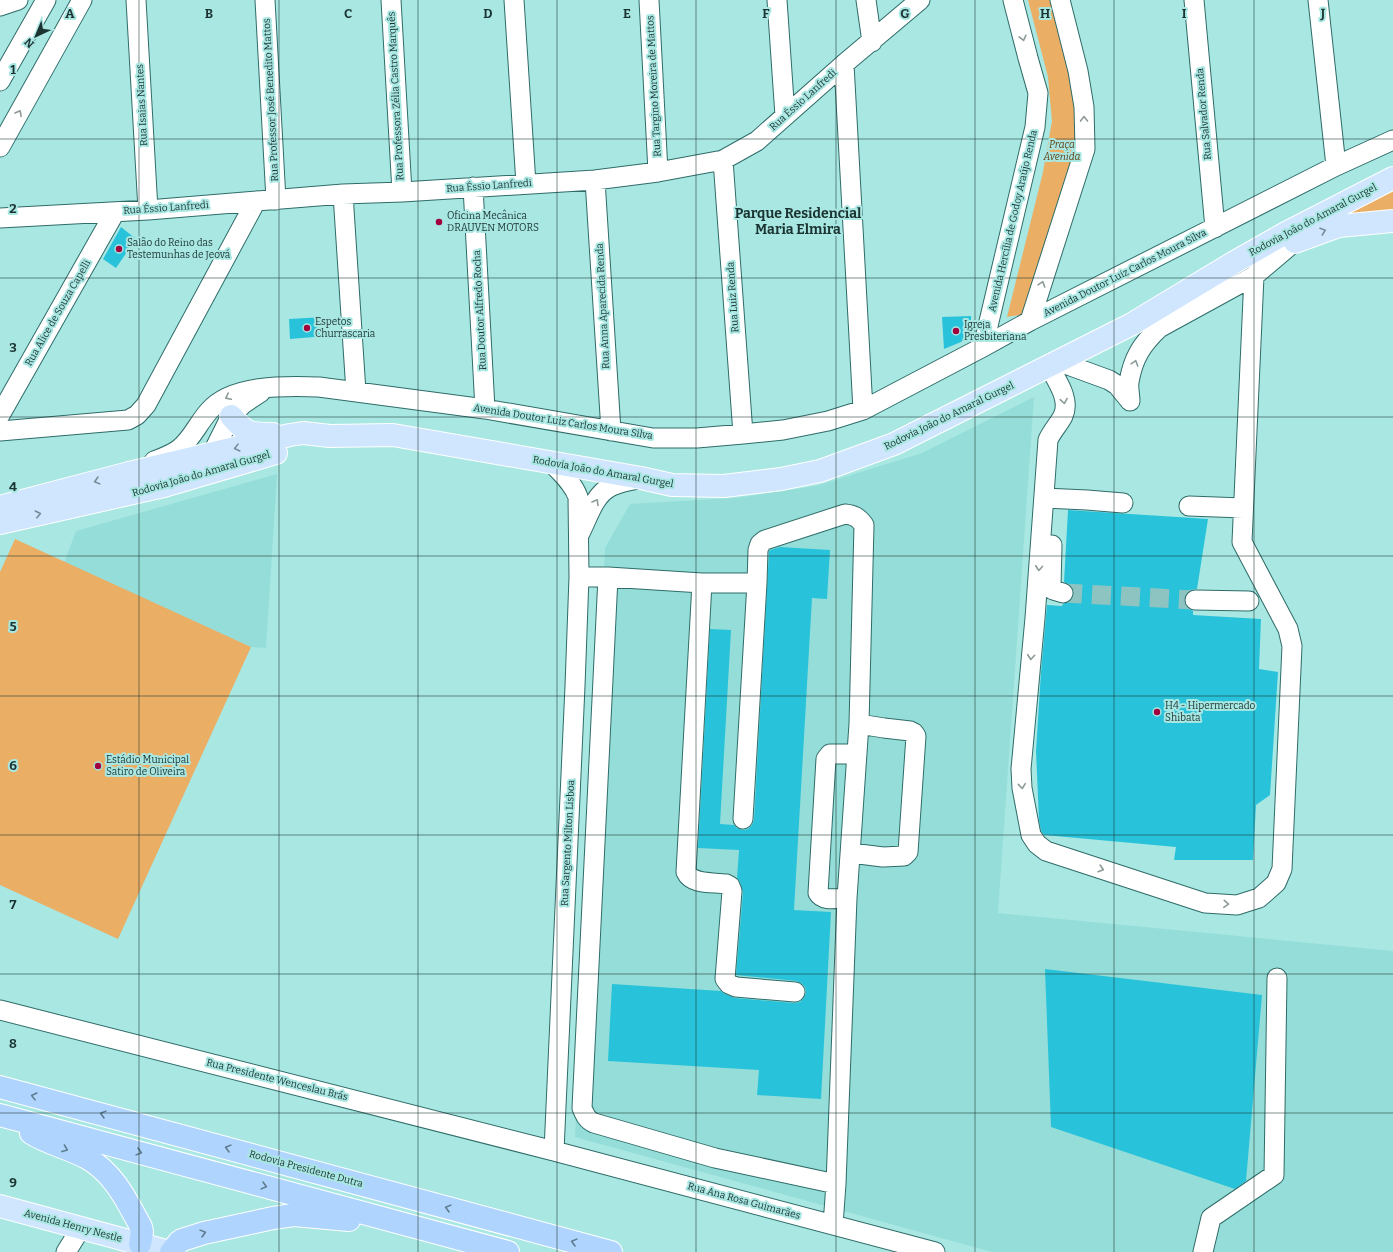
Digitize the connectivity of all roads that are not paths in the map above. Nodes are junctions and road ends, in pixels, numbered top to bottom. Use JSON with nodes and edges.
{"nodes":[{"id":1,"x":18,"y":0,"type":"edge"},
{"id":2,"x":46,"y":0,"type":"edge"},
{"id":3,"x":82,"y":0,"type":"edge"},
{"id":4,"x":136,"y":0,"type":"edge"},
{"id":5,"x":265,"y":0,"type":"edge"},
{"id":6,"x":391,"y":0,"type":"edge"},
{"id":7,"x":514,"y":0,"type":"edge"},
{"id":8,"x":649,"y":0,"type":"edge"},
{"id":9,"x":777,"y":0,"type":"edge"},
{"id":10,"x":866,"y":0,"type":"edge"},
{"id":11,"x":920,"y":0,"type":"edge"},
{"id":12,"x":1014,"y":0,"type":"edge"},
{"id":13,"x":1060,"y":0,"type":"edge"},
{"id":14,"x":1194,"y":0,"type":"edge"},
{"id":15,"x":1318,"y":0,"type":"edge"},
{"id":16,"x":0,"y":6,"type":"edge"},
{"id":17,"x":872,"y":42,"type":"junction"},
{"id":18,"x":844,"y":64,"type":"junction"},
{"id":19,"x":0,"y":81,"type":"edge"},
{"id":20,"x":785,"y":116,"type":"junction"},
{"id":21,"x":1393,"y":140,"type":"edge"},
{"id":22,"x":0,"y":147,"type":"edge"},
{"id":23,"x":723,"y":160,"type":"junction"},
{"id":24,"x":1336,"y":166,"type":"junction"},
{"id":25,"x":658,"y":172,"type":"junction"},
{"id":26,"x":1393,"y":178,"type":"edge"},
{"id":27,"x":596,"y":180,"type":"junction"},
{"id":28,"x":526,"y":184,"type":"junction"},
{"id":29,"x":473,"y":187,"type":"junction"},
{"id":30,"x":402,"y":192,"type":"junction"},
{"id":31,"x":343,"y":194,"type":"junction"},
{"id":32,"x":276,"y":200,"type":"junction"},
{"id":33,"x":256,"y":201,"type":"junction"},
{"id":34,"x":148,"y":210,"type":"junction"},
{"id":35,"x":115,"y":212,"type":"junction"},
{"id":36,"x":0,"y":218,"type":"edge"},
{"id":37,"x":1393,"y":221,"type":"edge"},
{"id":38,"x":1215,"y":228,"type":"junction"},
{"id":39,"x":1293,"y":243,"type":"junction"},
{"id":40,"x":1233,"y":263,"type":"junction"},
{"id":41,"x":1254,"y":276,"type":"junction"},
{"id":42,"x":1030,"y":321,"type":"junction"},
{"id":43,"x":983,"y":347,"type":"junction"},
{"id":44,"x":1053,"y":363,"type":"junction"},
{"id":45,"x":266,"y":388,"type":"junction"},
{"id":46,"x":356,"y":392,"type":"junction"},
{"id":47,"x":485,"y":409,"type":"junction"},
{"id":48,"x":862,"y":410,"type":"junction"},
{"id":49,"x":0,"y":415,"type":"edge"},
{"id":50,"x":230,"y":416,"type":"junction"},
{"id":51,"x":0,"y":431,"type":"edge"},
{"id":52,"x":611,"y":432,"type":"junction"},
{"id":53,"x":743,"y":434,"type":"junction"},
{"id":54,"x":290,"y":435,"type":"junction"},
{"id":55,"x":330,"y":436,"type":"junction"},
{"id":56,"x":1058,"y":451,"type":"dead end"},
{"id":57,"x":212,"y":454,"type":"junction"},
{"id":58,"x":551,"y":462,"type":"junction"},
{"id":59,"x":129,"y":472,"type":"junction"},
{"id":60,"x":641,"y":478,"type":"junction"},
{"id":61,"x":164,"y":486,"type":"junction"},
{"id":62,"x":1049,"y":499,"type":"junction"},
{"id":63,"x":1123,"y":503,"type":"dead end"},
{"id":64,"x":1189,"y":506,"type":"dead end"},
{"id":65,"x":0,"y":507,"type":"edge"},
{"id":66,"x":1243,"y":508,"type":"junction"},
{"id":67,"x":0,"y":523,"type":"edge"},
{"id":68,"x":578,"y":536,"type":"junction"},
{"id":69,"x":579,"y":577,"type":"junction"},
{"id":70,"x":608,"y":578,"type":"junction"},
{"id":71,"x":757,"y":583,"type":"junction"},
{"id":72,"x":702,"y":584,"type":"junction"},
{"id":73,"x":1063,"y":593,"type":"tunnel mouth"},
{"id":74,"x":1195,"y":600,"type":"tunnel mouth"},
{"id":75,"x":1249,"y":602,"type":"dead end"},
{"id":76,"x":859,"y":724,"type":"junction"},
{"id":77,"x":858,"y":754,"type":"junction"},
{"id":78,"x":743,"y":819,"type":"dead end"},
{"id":79,"x":851,"y":853,"type":"junction"},
{"id":80,"x":847,"y":898,"type":"junction"},
{"id":81,"x":1277,"y":978,"type":"dead end"},
{"id":82,"x":795,"y":992,"type":"dead end"},
{"id":83,"x":0,"y":1010,"type":"edge"},
{"id":84,"x":0,"y":1087,"type":"edge"},
{"id":85,"x":3,"y":1116,"type":"edge"},
{"id":86,"x":554,"y":1150,"type":"junction"},
{"id":87,"x":836,"y":1184,"type":"junction"},
{"id":88,"x":0,"y":1206,"type":"edge"},
{"id":89,"x":833,"y":1225,"type":"junction"},
{"id":90,"x":414,"y":1226,"type":"junction"},
{"id":91,"x":81,"y":1228,"type":"junction"},
{"id":92,"x":140,"y":1244,"type":"junction"},
{"id":93,"x":66,"y":1252,"type":"edge"},
{"id":94,"x":171,"y":1252,"type":"edge"},
{"id":95,"x":508,"y":1252,"type":"edge"},
{"id":96,"x":611,"y":1252,"type":"edge"},
{"id":97,"x":935,"y":1252,"type":"edge"},
{"id":98,"x":1203,"y":1252,"type":"edge"}],
"edges":[{"from":1,"to":16,"type":"street"},
{"from":2,"to":19,"type":"street"},
{"from":22,"to":3,"type":"street","one_way":true},
{"from":4,"to":34,"type":"street","name":"Rua Isaias Nantes"},
{"from":5,"to":32,"type":"street","name":"Rua Professor José Benedito Mattos"},
{"from":6,"to":30,"type":"street","name":"Rua Professora Zélia Castro Marquês"},
{"from":7,"to":28,"type":"street"},
{"from":8,"to":25,"type":"street","name":"Rua Targino Moreira de Mattos"},
{"from":9,"to":20,"type":"street"},
{"from":10,"to":17,"type":"street"},
{"from":11,"to":17,"type":"street","name":"Rua Éssio Lanfredi"},
{"from":12,"to":43,"type":"street","name":"Avenida Hercília de Godoy Araújo Renda","one_way":true},
{"from":42,"to":13,"type":"street","one_way":true},
{"from":14,"to":38,"type":"street","name":"Rua Salvador Renda"},
{"from":15,"to":24,"type":"street"},
{"from":17,"to":18,"type":"street","name":"Rua Éssio Lanfredi"},
{"from":18,"to":20,"type":"street","name":"Rua Éssio Lanfredi"},
{"from":18,"to":48,"type":"street"},
{"from":20,"to":23,"type":"street","name":"Rua Éssio Lanfredi"},
{"from":21,"to":24,"type":"street","name":"Avenida Doutor Luiz Carlos Moura Silva"},
{"from":23,"to":25,"type":"street","name":"Rua Éssio Lanfredi"},
{"from":23,"to":53,"type":"street","name":"Rua Luiz Renda"},
{"from":24,"to":38,"type":"street","name":"Avenida Doutor Luiz Carlos Moura Silva"},
{"from":25,"to":27,"type":"street","name":"Rua Éssio Lanfredi"},
{"from":26,"to":40,"type":"main road","name":"Rodovia João do Amaral Gurgel"},
{"from":27,"to":28,"type":"street","name":"Rua Éssio Lanfredi"},
{"from":27,"to":52,"type":"street","name":"Rua Anna Aparecida Renda"},
{"from":28,"to":29,"type":"street","name":"Rua Éssio Lanfredi"},
{"from":29,"to":30,"type":"street","name":"Rua Éssio Lanfredi"},
{"from":29,"to":47,"type":"street","name":"Rua Doutor Alfredo Rocha"},
{"from":30,"to":31,"type":"street","name":"Rua Éssio Lanfredi"},
{"from":31,"to":32,"type":"street","name":"Rua Éssio Lanfredi"},
{"from":31,"to":46,"type":"street"},
{"from":32,"to":33,"type":"street","name":"Rua Éssio Lanfredi"},
{"from":33,"to":34,"type":"street","name":"Rua Éssio Lanfredi"},
{"from":33,"to":51,"type":"street"},
{"from":34,"to":35,"type":"street","name":"Rua Éssio Lanfredi"},
{"from":35,"to":36,"type":"street","name":"Rua Éssio Lanfredi"},
{"from":35,"to":49,"type":"street","name":"Rua Alice de Souza Capelli"},
{"from":39,"to":37,"type":"main road","name":"Rodovia João do Amaral Gurgel","one_way":true},
{"from":38,"to":42,"type":"street","name":"Avenida Doutor Luiz Carlos Moura Silva"},
{"from":39,"to":40,"type":"main road","name":"Rodovia João do Amaral Gurgel"},
{"from":39,"to":41,"type":"street"},
{"from":40,"to":44,"type":"main road","name":"Rodovia João do Amaral Gurgel"},
{"from":44,"to":41,"type":"street","one_way":true},
{"from":41,"to":66,"type":"street"},
{"from":42,"to":43,"type":"street","name":"Avenida Doutor Luiz Carlos Moura Silva"},
{"from":43,"to":48,"type":"street","name":"Avenida Doutor Luiz Carlos Moura Silva"},
{"from":44,"to":60,"type":"main road","name":"Rodovia João do Amaral Gurgel"},
{"from":44,"to":62,"type":"street","one_way":true},
{"from":45,"to":46,"type":"street","name":"Avenida Doutor Luiz Carlos Moura Silva"},
{"from":45,"to":50,"type":"street"},
{"from":45,"to":59,"type":"street","name":"Avenida Doutor Luiz Carlos Moura Silva","one_way":true},
{"from":46,"to":47,"type":"street","name":"Avenida Doutor Luiz Carlos Moura Silva"},
{"from":47,"to":52,"type":"street","name":"Avenida Doutor Luiz Carlos Moura Silva"},
{"from":48,"to":53,"type":"street","name":"Avenida Doutor Luiz Carlos Moura Silva"},
{"from":50,"to":54,"type":"main road"},
{"from":50,"to":57,"type":"street"},
{"from":52,"to":53,"type":"street","name":"Avenida Doutor Luiz Carlos Moura Silva"},
{"from":54,"to":55,"type":"main road","name":"Rodovia João do Amaral Gurgel"},
{"from":54,"to":57,"type":"main road","name":"Rodovia João do Amaral Gurgel","one_way":true},
{"from":55,"to":58,"type":"main road","name":"Rodovia João do Amaral Gurgel"},
{"from":55,"to":61,"type":"main road","name":"Rodovia João do Amaral Gurgel"},
{"from":56,"to":62,"type":"street"},
{"from":57,"to":59,"type":"main road","name":"Rodovia João do Amaral Gurgel"},
{"from":57,"to":61,"type":"main road"},
{"from":58,"to":60,"type":"main road","name":"Rodovia João do Amaral Gurgel"},
{"from":58,"to":68,"type":"street","name":"Rua Sargento Milton Lisboa"},
{"from":59,"to":65,"type":"main road","name":"Rodovia João do Amaral Gurgel","one_way":true},
{"from":68,"to":60,"type":"street","one_way":true},
{"from":67,"to":61,"type":"main road","name":"Rodovia João do Amaral Gurgel","one_way":true},
{"from":62,"to":63,"type":"street"},
{"from":62,"to":66,"type":"street","one_way":true},
{"from":62,"to":73,"type":"street"},
{"from":64,"to":66,"type":"street"},
{"from":68,"to":69,"type":"street","name":"Rua Sargento Milton Lisboa"},
{"from":69,"to":70,"type":"street"},
{"from":69,"to":86,"type":"street","name":"Rua Sargento Milton Lisboa"},
{"from":70,"to":72,"type":"street"},
{"from":70,"to":87,"type":"street"},
{"from":71,"to":72,"type":"street"},
{"from":71,"to":76,"type":"street"},
{"from":71,"to":78,"type":"street"},
{"from":72,"to":82,"type":"street"},
{"from":74,"to":75,"type":"street"},
{"from":76,"to":77,"type":"street"},
{"from":76,"to":79,"type":"street"},
{"from":77,"to":79,"type":"street"},
{"from":77,"to":80,"type":"street"},
{"from":79,"to":80,"type":"street"},
{"from":80,"to":87,"type":"street"},
{"from":81,"to":98,"type":"street"},
{"from":83,"to":86,"type":"street","name":"Rua Presidente Wenceslau Brás"},
{"from":96,"to":84,"type":"highway","name":"Rodovia Presidente Dutra","one_way":true},
{"from":85,"to":90,"type":"highway","one_way":true},
{"from":85,"to":92,"type":"highway","one_way":true},
{"from":86,"to":89,"type":"street","name":"Rua Ana Rosa Guimarães"},
{"from":87,"to":89,"type":"street"},
{"from":88,"to":91,"type":"main road","name":"Avenida Henry Nestle"},
{"from":89,"to":97,"type":"street","name":"Rua Ana Rosa Guimarães"},
{"from":94,"to":90,"type":"highway","one_way":true},
{"from":90,"to":95,"type":"highway"},
{"from":91,"to":92,"type":"main road","name":"Avenida Henry Nestle"},
{"from":91,"to":93,"type":"street"},
{"from":92,"to":94,"type":"main road","name":"Avenida Henry Nestle"}]}
